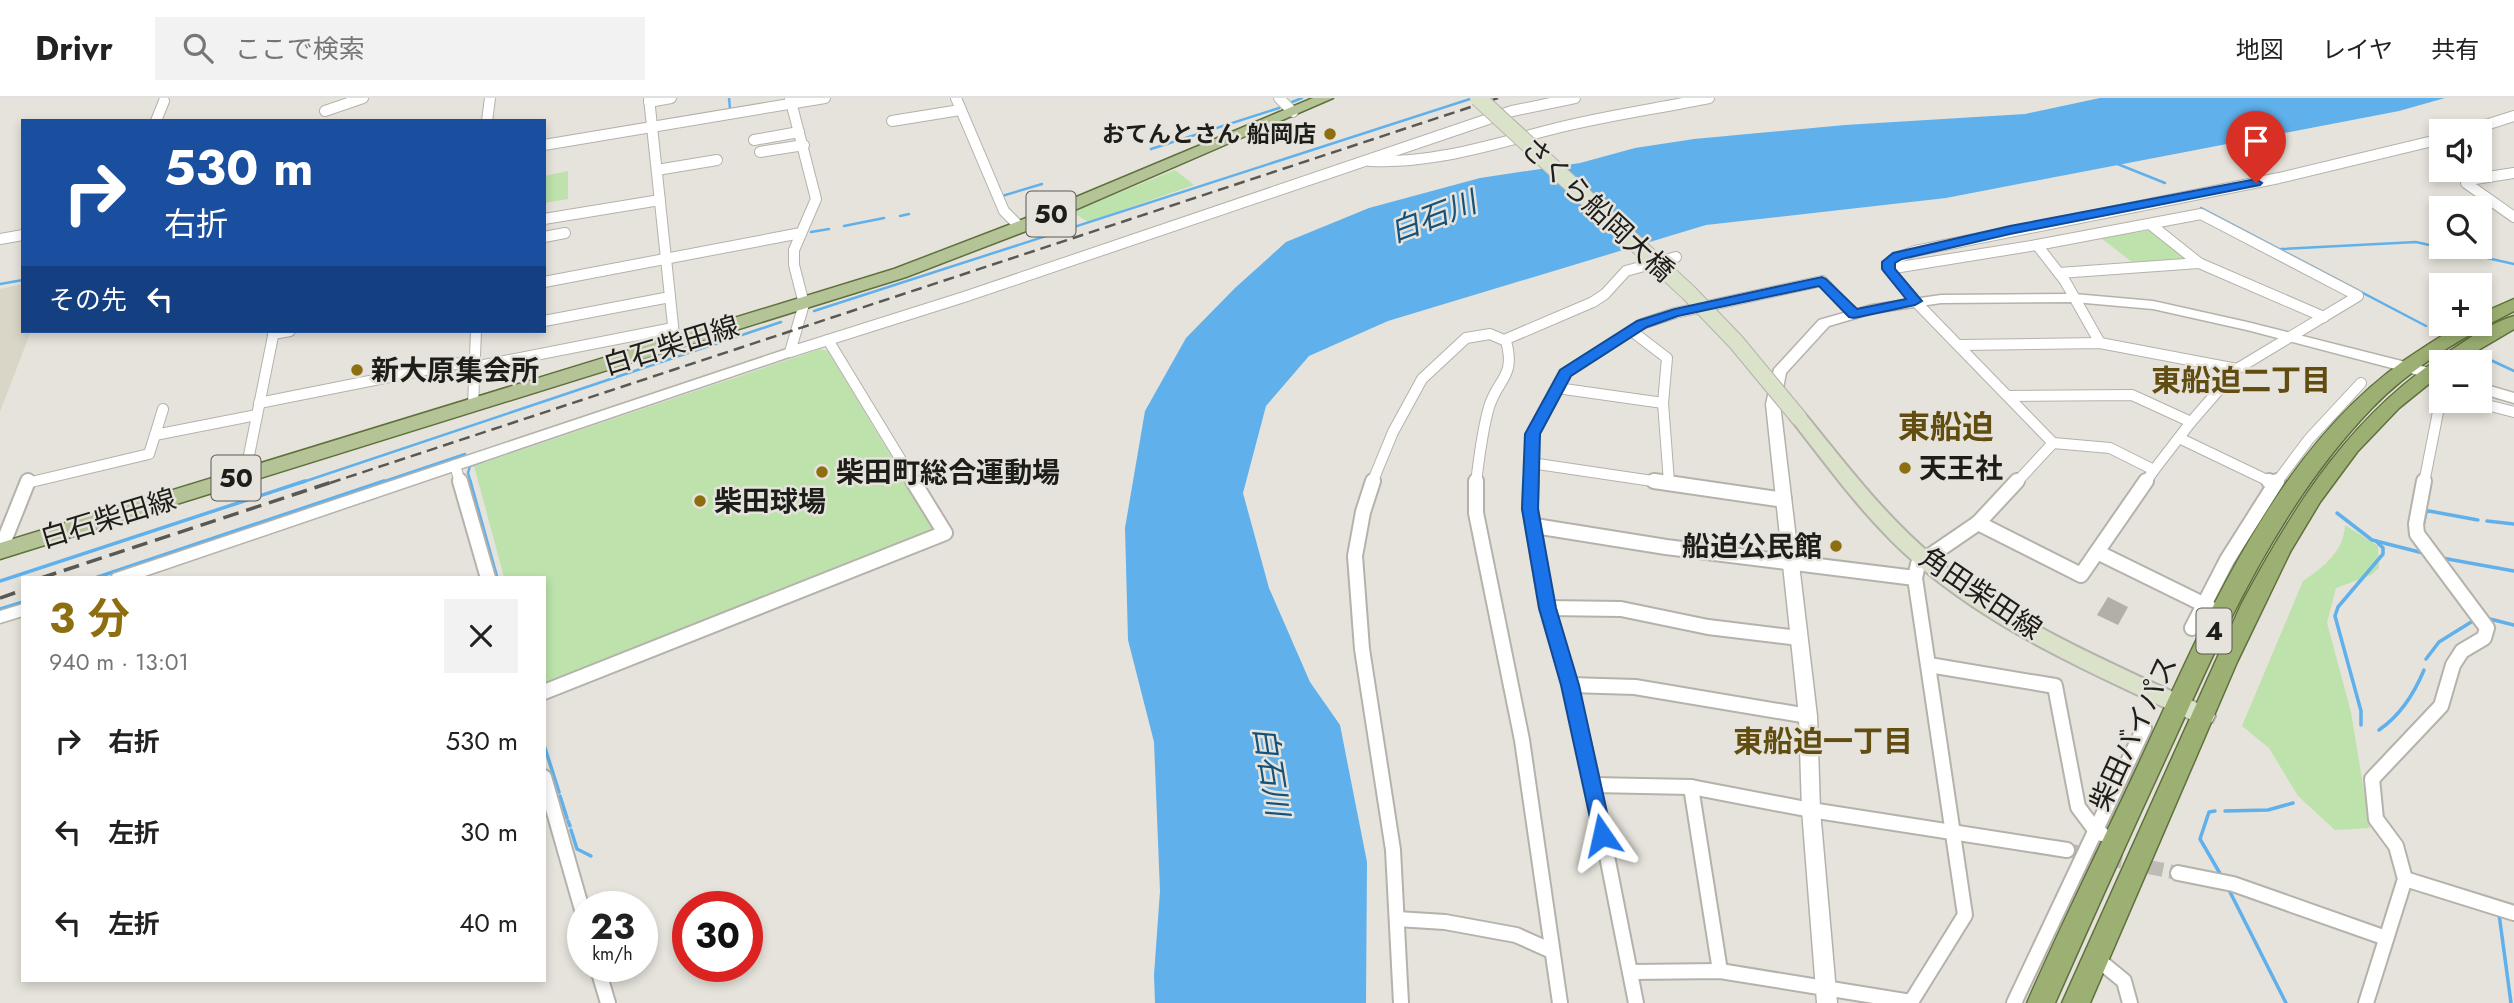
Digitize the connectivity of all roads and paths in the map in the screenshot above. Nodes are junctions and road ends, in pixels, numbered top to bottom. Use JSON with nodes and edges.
{"nodes":[{"id":1,"x":328,"y":98,"type":"edge"},
{"id":2,"x":363,"y":98,"type":"edge"},
{"id":3,"x":490,"y":98,"type":"edge"},
{"id":4,"x":671,"y":98,"type":"edge"},
{"id":5,"x":825,"y":98,"type":"edge"},
{"id":6,"x":956,"y":98,"type":"edge"},
{"id":7,"x":1279,"y":98,"type":"edge"},
{"id":8,"x":1326,"y":98,"type":"edge"},
{"id":9,"x":1478,"y":98,"type":"edge"},
{"id":10,"x":1575,"y":98,"type":"edge"},
{"id":11,"x":1709,"y":98,"type":"edge"},
{"id":12,"x":649,"y":100,"type":"edge"},
{"id":13,"x":164,"y":101,"type":"dead end"},
{"id":14,"x":791,"y":101,"type":"edge"},
{"id":15,"x":1293,"y":112,"type":"junction"},
{"id":16,"x":962,"y":113,"type":"junction"},
{"id":17,"x":324,"y":116,"type":"edge"},
{"id":18,"x":2514,"y":116,"type":"edge"},
{"id":19,"x":157,"y":119,"type":"edge"},
{"id":20,"x":487,"y":119,"type":"edge"},
{"id":21,"x":892,"y":121,"type":"dead end"},
{"id":22,"x":2492,"y":123,"type":"edge"},
{"id":23,"x":652,"y":127,"type":"junction"},
{"id":24,"x":905,"y":127,"type":"dead end"},
{"id":25,"x":799,"y":132,"type":"junction"},
{"id":26,"x":754,"y":140,"type":"dead end"},
{"id":27,"x":2429,"y":142,"type":"edge"},
{"id":28,"x":546,"y":145,"type":"edge"},
{"id":29,"x":804,"y":145,"type":"junction"},
{"id":30,"x":760,"y":152,"type":"dead end"},
{"id":31,"x":717,"y":160,"type":"dead end"},
{"id":32,"x":1366,"y":160,"type":"junction"},
{"id":33,"x":657,"y":170,"type":"junction"},
{"id":34,"x":2514,"y":173,"type":"edge"},
{"id":35,"x":660,"y":200,"type":"junction"},
{"id":36,"x":2514,"y":217,"type":"edge"},
{"id":37,"x":546,"y":219,"type":"edge"},
{"id":38,"x":2150,"y":224,"type":"junction"},
{"id":39,"x":1020,"y":227,"type":"junction"},
{"id":40,"x":565,"y":233,"type":"dead end"},
{"id":41,"x":801,"y":233,"type":"junction"},
{"id":42,"x":21,"y":235,"type":"edge"},
{"id":43,"x":546,"y":237,"type":"edge"},
{"id":44,"x":0,"y":239,"type":"edge"},
{"id":45,"x":2037,"y":246,"type":"junction"},
{"id":46,"x":1676,"y":257,"type":"dead end"},
{"id":47,"x":666,"y":258,"type":"junction"},
{"id":48,"x":2199,"y":263,"type":"junction"},
{"id":49,"x":1888,"y":269,"type":"junction"},
{"id":50,"x":2059,"y":273,"type":"junction"},
{"id":51,"x":546,"y":282,"type":"edge"},
{"id":52,"x":670,"y":296,"type":"junction"},
{"id":53,"x":2074,"y":298,"type":"junction"},
{"id":54,"x":1915,"y":301,"type":"junction"},
{"id":55,"x":804,"y":304,"type":"junction"},
{"id":56,"x":2514,"y":304,"type":"edge"},
{"id":57,"x":1854,"y":314,"type":"junction"},
{"id":58,"x":2492,"y":315,"type":"edge"},
{"id":59,"x":2324,"y":317,"type":"junction"},
{"id":60,"x":546,"y":321,"type":"edge"},
{"id":61,"x":2514,"y":322,"type":"edge"},
{"id":62,"x":1633,"y":332,"type":"junction"},
{"id":63,"x":273,"y":333,"type":"edge"},
{"id":64,"x":476,"y":333,"type":"edge"},
{"id":65,"x":674,"y":336,"type":"junction"},
{"id":66,"x":2289,"y":336,"type":"junction"},
{"id":67,"x":2455,"y":336,"type":"edge"},
{"id":68,"x":828,"y":340,"type":"junction"},
{"id":69,"x":1504,"y":340,"type":"junction"},
{"id":70,"x":2100,"y":343,"type":"junction"},
{"id":71,"x":1961,"y":345,"type":"junction"},
{"id":72,"x":2469,"y":350,"type":"edge"},
{"id":73,"x":790,"y":352,"type":"junction"},
{"id":74,"x":475,"y":364,"type":"junction"},
{"id":75,"x":2405,"y":368,"type":"junction"},
{"id":76,"x":2237,"y":369,"type":"junction"},
{"id":77,"x":2429,"y":369,"type":"edge"},
{"id":78,"x":2429,"y":377,"type":"edge"},
{"id":79,"x":2361,"y":383,"type":"dead end"},
{"id":80,"x":1557,"y":388,"type":"junction"},
{"id":81,"x":2492,"y":392,"type":"edge"},
{"id":82,"x":2009,"y":396,"type":"junction"},
{"id":83,"x":2514,"y":398,"type":"edge"},
{"id":84,"x":259,"y":402,"type":"junction"},
{"id":85,"x":1664,"y":402,"type":"junction"},
{"id":86,"x":473,"y":406,"type":"junction"},
{"id":87,"x":2492,"y":406,"type":"edge"},
{"id":88,"x":163,"y":409,"type":"dead end"},
{"id":89,"x":2514,"y":412,"type":"edge"},
{"id":90,"x":2438,"y":413,"type":"edge"},
{"id":91,"x":257,"y":415,"type":"junction"},
{"id":92,"x":1799,"y":418,"type":"joint"},
{"id":93,"x":2334,"y":421,"type":"junction"},
{"id":94,"x":2191,"y":422,"type":"junction"},
{"id":95,"x":155,"y":435,"type":"junction"},
{"id":96,"x":2179,"y":438,"type":"junction"},
{"id":97,"x":2053,"y":443,"type":"junction"},
{"id":98,"x":1531,"y":463,"type":"junction"},
{"id":99,"x":455,"y":465,"type":"junction"},
{"id":100,"x":2154,"y":470,"type":"junction"},
{"id":101,"x":245,"y":475,"type":"junction"},
{"id":102,"x":1669,"y":482,"type":"junction"},
{"id":103,"x":2273,"y":483,"type":"junction"},
{"id":104,"x":1784,"y":500,"type":"junction"},
{"id":105,"x":1978,"y":523,"type":"junction"},
{"id":106,"x":1535,"y":526,"type":"junction"},
{"id":107,"x":0,"y":551,"type":"edge"},
{"id":108,"x":2097,"y":552,"type":"junction"},
{"id":109,"x":1790,"y":562,"type":"junction"},
{"id":110,"x":1920,"y":569,"type":"junction"},
{"id":111,"x":125,"y":576,"type":"edge"},
{"id":112,"x":487,"y":576,"type":"edge"},
{"id":113,"x":1547,"y":608,"type":"junction"},
{"id":114,"x":2213,"y":609,"type":"junction"},
{"id":115,"x":21,"y":611,"type":"edge"},
{"id":116,"x":0,"y":617,"type":"edge"},
{"id":117,"x":2192,"y":628,"type":"dead end"},
{"id":118,"x":1799,"y":638,"type":"junction"},
{"id":119,"x":1929,"y":665,"type":"junction"},
{"id":120,"x":1570,"y":685,"type":"junction"},
{"id":121,"x":546,"y":691,"type":"edge"},
{"id":122,"x":2179,"y":704,"type":"junction"},
{"id":123,"x":1808,"y":716,"type":"junction"},
{"id":124,"x":2203,"y":716,"type":"junction"},
{"id":125,"x":2144,"y":728,"type":"dead end"},
{"id":126,"x":546,"y":784,"type":"edge"},
{"id":127,"x":1593,"y":785,"type":"junction"},
{"id":128,"x":1691,"y":787,"type":"junction"},
{"id":129,"x":1811,"y":810,"type":"junction"},
{"id":130,"x":1953,"y":830,"type":"junction"},
{"id":131,"x":2096,"y":831,"type":"junction"},
{"id":132,"x":2116,"y":841,"type":"junction"},
{"id":133,"x":2067,"y":850,"type":"tunnel mouth"},
{"id":134,"x":2178,"y":873,"type":"tunnel mouth"},
{"id":135,"x":2405,"y":879,"type":"junction"},
{"id":136,"x":577,"y":891,"type":"edge"},
{"id":137,"x":2514,"y":913,"type":"edge"},
{"id":138,"x":1397,"y":919,"type":"junction"},
{"id":139,"x":2386,"y":938,"type":"junction"},
{"id":140,"x":1552,"y":951,"type":"junction"},
{"id":141,"x":2096,"y":958,"type":"junction"},
{"id":142,"x":1720,"y":971,"type":"junction"},
{"id":143,"x":1632,"y":972,"type":"junction"},
{"id":144,"x":602,"y":982,"type":"edge"},
{"id":145,"x":1826,"y":996,"type":"edge"},
{"id":146,"x":608,"y":1003,"type":"edge"},
{"id":147,"x":1401,"y":1003,"type":"edge"},
{"id":148,"x":1560,"y":1003,"type":"edge"},
{"id":149,"x":1636,"y":1003,"type":"edge"},
{"id":150,"x":2014,"y":1003,"type":"edge"},
{"id":151,"x":2041,"y":1003,"type":"edge"},
{"id":152,"x":2076,"y":1003,"type":"edge"},
{"id":153,"x":2130,"y":1003,"type":"edge"},
{"id":154,"x":2366,"y":1003,"type":"edge"}],
"edges":[{"from":1,"to":17,"type":"street"},
{"from":2,"to":17,"type":"street"},
{"from":3,"to":20,"type":"street"},
{"from":4,"to":12,"type":"street"},
{"from":5,"to":14,"type":"street"},
{"from":6,"to":16,"type":"street"},
{"from":7,"to":15,"type":"street"},
{"from":8,"to":15,"type":"main road","name":"白石柴田線","number":"50"},
{"from":9,"to":92,"type":"main road","name":"さくら船岡大橋","bridge":true},
{"from":10,"to":32,"type":"street"},
{"from":11,"to":32,"type":"street"},
{"from":12,"to":23,"type":"street"},
{"from":13,"to":19,"type":"street"},
{"from":14,"to":23,"type":"street"},
{"from":14,"to":25,"type":"street"},
{"from":15,"to":39,"type":"main road","name":"白石柴田線","number":"50"},
{"from":16,"to":21,"type":"street"},
{"from":16,"to":24,"type":"street"},
{"from":16,"to":39,"type":"street"},
{"from":18,"to":22,"type":"street"},
{"from":23,"to":28,"type":"street"},
{"from":23,"to":33,"type":"street"},
{"from":25,"to":26,"type":"street"},
{"from":25,"to":29,"type":"street"},
{"from":27,"to":49,"type":"street"},
{"from":29,"to":30,"type":"street"},
{"from":29,"to":41,"type":"street"},
{"from":31,"to":33,"type":"street"},
{"from":32,"to":68,"type":"street"},
{"from":33,"to":35,"type":"street"},
{"from":34,"to":36,"type":"street"},
{"from":35,"to":37,"type":"street"},
{"from":35,"to":47,"type":"street"},
{"from":38,"to":45,"type":"street"},
{"from":38,"to":48,"type":"street"},
{"from":38,"to":59,"type":"street"},
{"from":39,"to":55,"type":"main road","name":"白石柴田線","number":"50"},
{"from":40,"to":43,"type":"street"},
{"from":41,"to":47,"type":"street"},
{"from":41,"to":55,"type":"street"},
{"from":42,"to":44,"type":"street"},
{"from":45,"to":49,"type":"street"},
{"from":45,"to":50,"type":"street"},
{"from":46,"to":69,"type":"street"},
{"from":47,"to":51,"type":"street"},
{"from":47,"to":52,"type":"street"},
{"from":48,"to":50,"type":"street"},
{"from":48,"to":59,"type":"street"},
{"from":49,"to":54,"type":"street"},
{"from":50,"to":53,"type":"street"},
{"from":52,"to":60,"type":"street"},
{"from":52,"to":65,"type":"street"},
{"from":53,"to":54,"type":"street"},
{"from":53,"to":66,"type":"street"},
{"from":53,"to":70,"type":"street"},
{"from":54,"to":57,"type":"street"},
{"from":54,"to":71,"type":"street"},
{"from":55,"to":65,"type":"main road","name":"白石柴田線","number":"50"},
{"from":55,"to":73,"type":"street"},
{"from":56,"to":58,"type":"highway"},
{"from":57,"to":62,"type":"street"},
{"from":57,"to":104,"type":"street"},
{"from":59,"to":66,"type":"street"},
{"from":61,"to":72,"type":"highway","name":"柴田バイパス","number":"4"},
{"from":62,"to":80,"type":"street"},
{"from":62,"to":85,"type":"street"},
{"from":63,"to":84,"type":"street"},
{"from":64,"to":74,"type":"street"},
{"from":65,"to":74,"type":"street"},
{"from":65,"to":86,"type":"main road","name":"白石柴田線","number":"50"},
{"from":66,"to":75,"type":"street"},
{"from":66,"to":76,"type":"street"},
{"from":67,"to":75,"type":"highway","name":"柴田バイパス","number":"4"},
{"from":68,"to":73,"type":"street"},
{"from":68,"to":121,"type":"street"},
{"from":69,"to":138,"type":"street"},
{"from":69,"to":140,"type":"street"},
{"from":70,"to":71,"type":"street"},
{"from":70,"to":76,"type":"street"},
{"from":71,"to":82,"type":"street"},
{"from":73,"to":99,"type":"street"},
{"from":74,"to":84,"type":"street"},
{"from":74,"to":86,"type":"street"},
{"from":75,"to":77,"type":"street"},
{"from":75,"to":93,"type":"highway","name":"柴田バイパス","number":"4"},
{"from":76,"to":94,"type":"street"},
{"from":78,"to":124,"type":"highway","name":"柴田バイパス","number":"4"},
{"from":79,"to":93,"type":"street"},
{"from":80,"to":85,"type":"street"},
{"from":80,"to":98,"type":"street"},
{"from":81,"to":83,"type":"street"},
{"from":82,"to":94,"type":"street"},
{"from":82,"to":97,"type":"street"},
{"from":84,"to":91,"type":"street"},
{"from":85,"to":102,"type":"street"},
{"from":86,"to":101,"type":"main road","name":"白石柴田線","number":"50"},
{"from":87,"to":89,"type":"street"},
{"from":88,"to":95,"type":"street"},
{"from":90,"to":135,"type":"street"},
{"from":91,"to":95,"type":"street"},
{"from":91,"to":101,"type":"street"},
{"from":92,"to":110,"type":"main road","name":"角田柴田線"},
{"from":93,"to":103,"type":"street"},
{"from":93,"to":114,"type":"highway","name":"柴田バイパス","number":"4"},
{"from":94,"to":96,"type":"street"},
{"from":95,"to":107,"type":"street"},
{"from":96,"to":100,"type":"street"},
{"from":96,"to":103,"type":"street"},
{"from":97,"to":100,"type":"street"},
{"from":97,"to":105,"type":"street"},
{"from":98,"to":102,"type":"street"},
{"from":98,"to":106,"type":"street"},
{"from":99,"to":111,"type":"street"},
{"from":99,"to":112,"type":"street"},
{"from":100,"to":108,"type":"street"},
{"from":101,"to":107,"type":"main road","name":"白石柴田線","number":"50"},
{"from":102,"to":104,"type":"street"},
{"from":103,"to":114,"type":"street"},
{"from":104,"to":109,"type":"street"},
{"from":105,"to":108,"type":"street"},
{"from":105,"to":110,"type":"street"},
{"from":106,"to":109,"type":"street"},
{"from":106,"to":113,"type":"street"},
{"from":108,"to":114,"type":"street"},
{"from":109,"to":110,"type":"street"},
{"from":109,"to":118,"type":"street"},
{"from":110,"to":119,"type":"street"},
{"from":110,"to":122,"type":"main road","name":"角田柴田線"},
{"from":113,"to":118,"type":"street"},
{"from":113,"to":120,"type":"street"},
{"from":114,"to":117,"type":"street"},
{"from":114,"to":122,"type":"highway","name":"柴田バイパス","number":"4"},
{"from":115,"to":116,"type":"street"},
{"from":118,"to":123,"type":"street"},
{"from":119,"to":130,"type":"street"},
{"from":119,"to":131,"type":"street"},
{"from":120,"to":123,"type":"street"},
{"from":120,"to":127,"type":"street"},
{"from":122,"to":124,"type":"main road","name":"角田柴田線"},
{"from":122,"to":132,"type":"highway","name":"柴田バイパス","number":"4"},
{"from":123,"to":129,"type":"street"},
{"from":124,"to":141,"type":"highway","name":"柴田バイパス","number":"4"},
{"from":125,"to":131,"type":"street"},
{"from":126,"to":136,"type":"street"},
{"from":127,"to":128,"type":"street"},
{"from":127,"to":143,"type":"street"},
{"from":128,"to":129,"type":"street"},
{"from":128,"to":142,"type":"street"},
{"from":129,"to":130,"type":"street"},
{"from":129,"to":145,"type":"street"},
{"from":130,"to":133,"type":"street"},
{"from":130,"to":145,"type":"street"},
{"from":131,"to":132,"type":"street"},
{"from":131,"to":150,"type":"street"},
{"from":132,"to":151,"type":"highway","name":"柴田バイパス","number":"4"},
{"from":134,"to":139,"type":"street"},
{"from":135,"to":137,"type":"street"},
{"from":135,"to":139,"type":"street"},
{"from":138,"to":140,"type":"street"},
{"from":138,"to":147,"type":"street"},
{"from":139,"to":154,"type":"street"},
{"from":140,"to":148,"type":"street"},
{"from":141,"to":152,"type":"highway","name":"柴田バイパス","number":"4"},
{"from":141,"to":153,"type":"street"},
{"from":142,"to":143,"type":"street"},
{"from":142,"to":145,"type":"street"},
{"from":143,"to":149,"type":"street"},
{"from":144,"to":146,"type":"street"}]}
